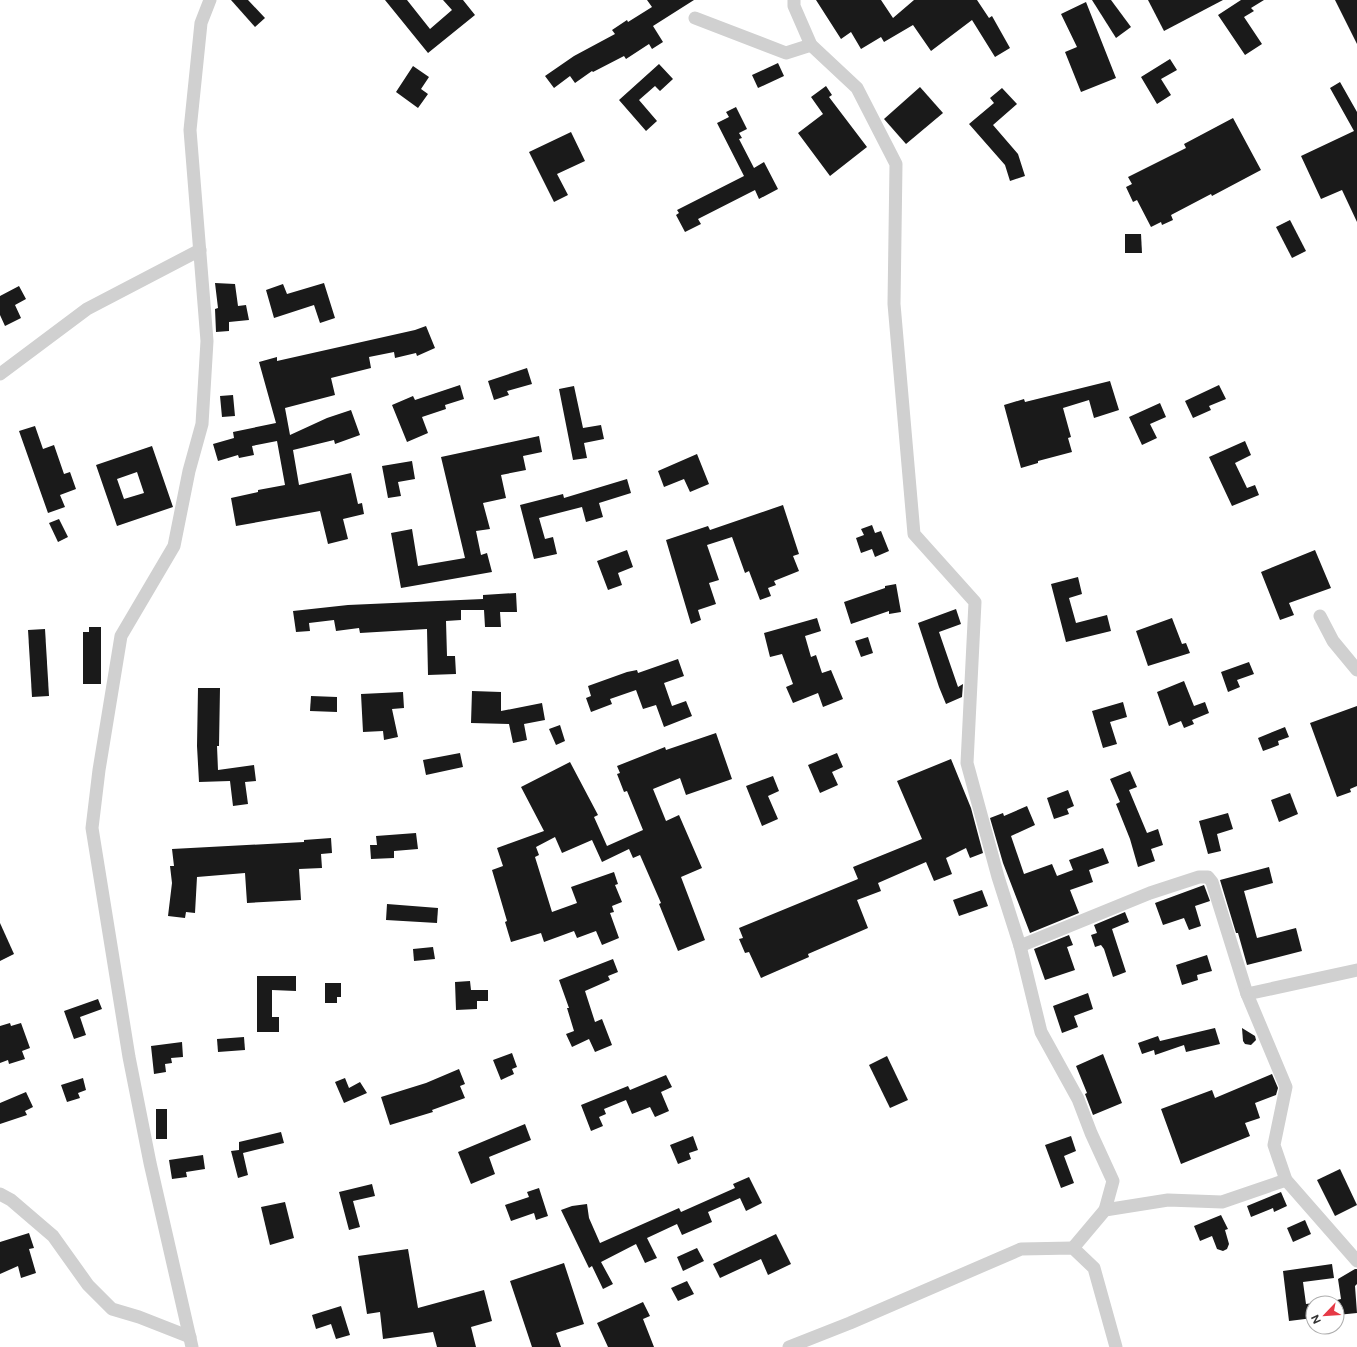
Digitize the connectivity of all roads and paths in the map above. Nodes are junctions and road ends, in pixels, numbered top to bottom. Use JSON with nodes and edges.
{"nodes":[{"id":1,"x":210,"y":0,"type":"edge"},
{"id":2,"x":794,"y":0,"type":"edge"},
{"id":3,"x":695,"y":18,"type":"dead end"},
{"id":4,"x":811,"y":45,"type":"junction"},
{"id":5,"x":200,"y":250,"type":"junction"},
{"id":6,"x":0,"y":374,"type":"edge"},
{"id":7,"x":1320,"y":616,"type":"dead end"},
{"id":8,"x":1357,"y":670,"type":"edge"},
{"id":9,"x":1020,"y":946,"type":"junction"},
{"id":10,"x":1357,"y":970,"type":"edge"},
{"id":11,"x":1247,"y":994,"type":"junction"},
{"id":12,"x":1286,"y":1180,"type":"junction"},
{"id":13,"x":0,"y":1194,"type":"edge"},
{"id":14,"x":1105,"y":1210,"type":"junction"},
{"id":15,"x":1073,"y":1248,"type":"junction"},
{"id":16,"x":1357,"y":1261,"type":"edge"},
{"id":17,"x":191,"y":1342,"type":"edge"},
{"id":18,"x":789,"y":1347,"type":"edge"},
{"id":19,"x":1116,"y":1347,"type":"edge"}],
"edges":[{"from":1,"to":5,"type":"street"},
{"from":2,"to":4,"type":"street"},
{"from":3,"to":4,"type":"street"},
{"from":4,"to":9,"type":"street"},
{"from":5,"to":6,"type":"street"},
{"from":5,"to":17,"type":"street"},
{"from":7,"to":8,"type":"street"},
{"from":9,"to":11,"type":"street"},
{"from":9,"to":14,"type":"street"},
{"from":10,"to":11,"type":"street"},
{"from":11,"to":12,"type":"street"},
{"from":12,"to":14,"type":"street"},
{"from":12,"to":16,"type":"street"},
{"from":13,"to":17,"type":"street"},
{"from":14,"to":15,"type":"street"},
{"from":15,"to":18,"type":"street"},
{"from":15,"to":19,"type":"street"}]}
